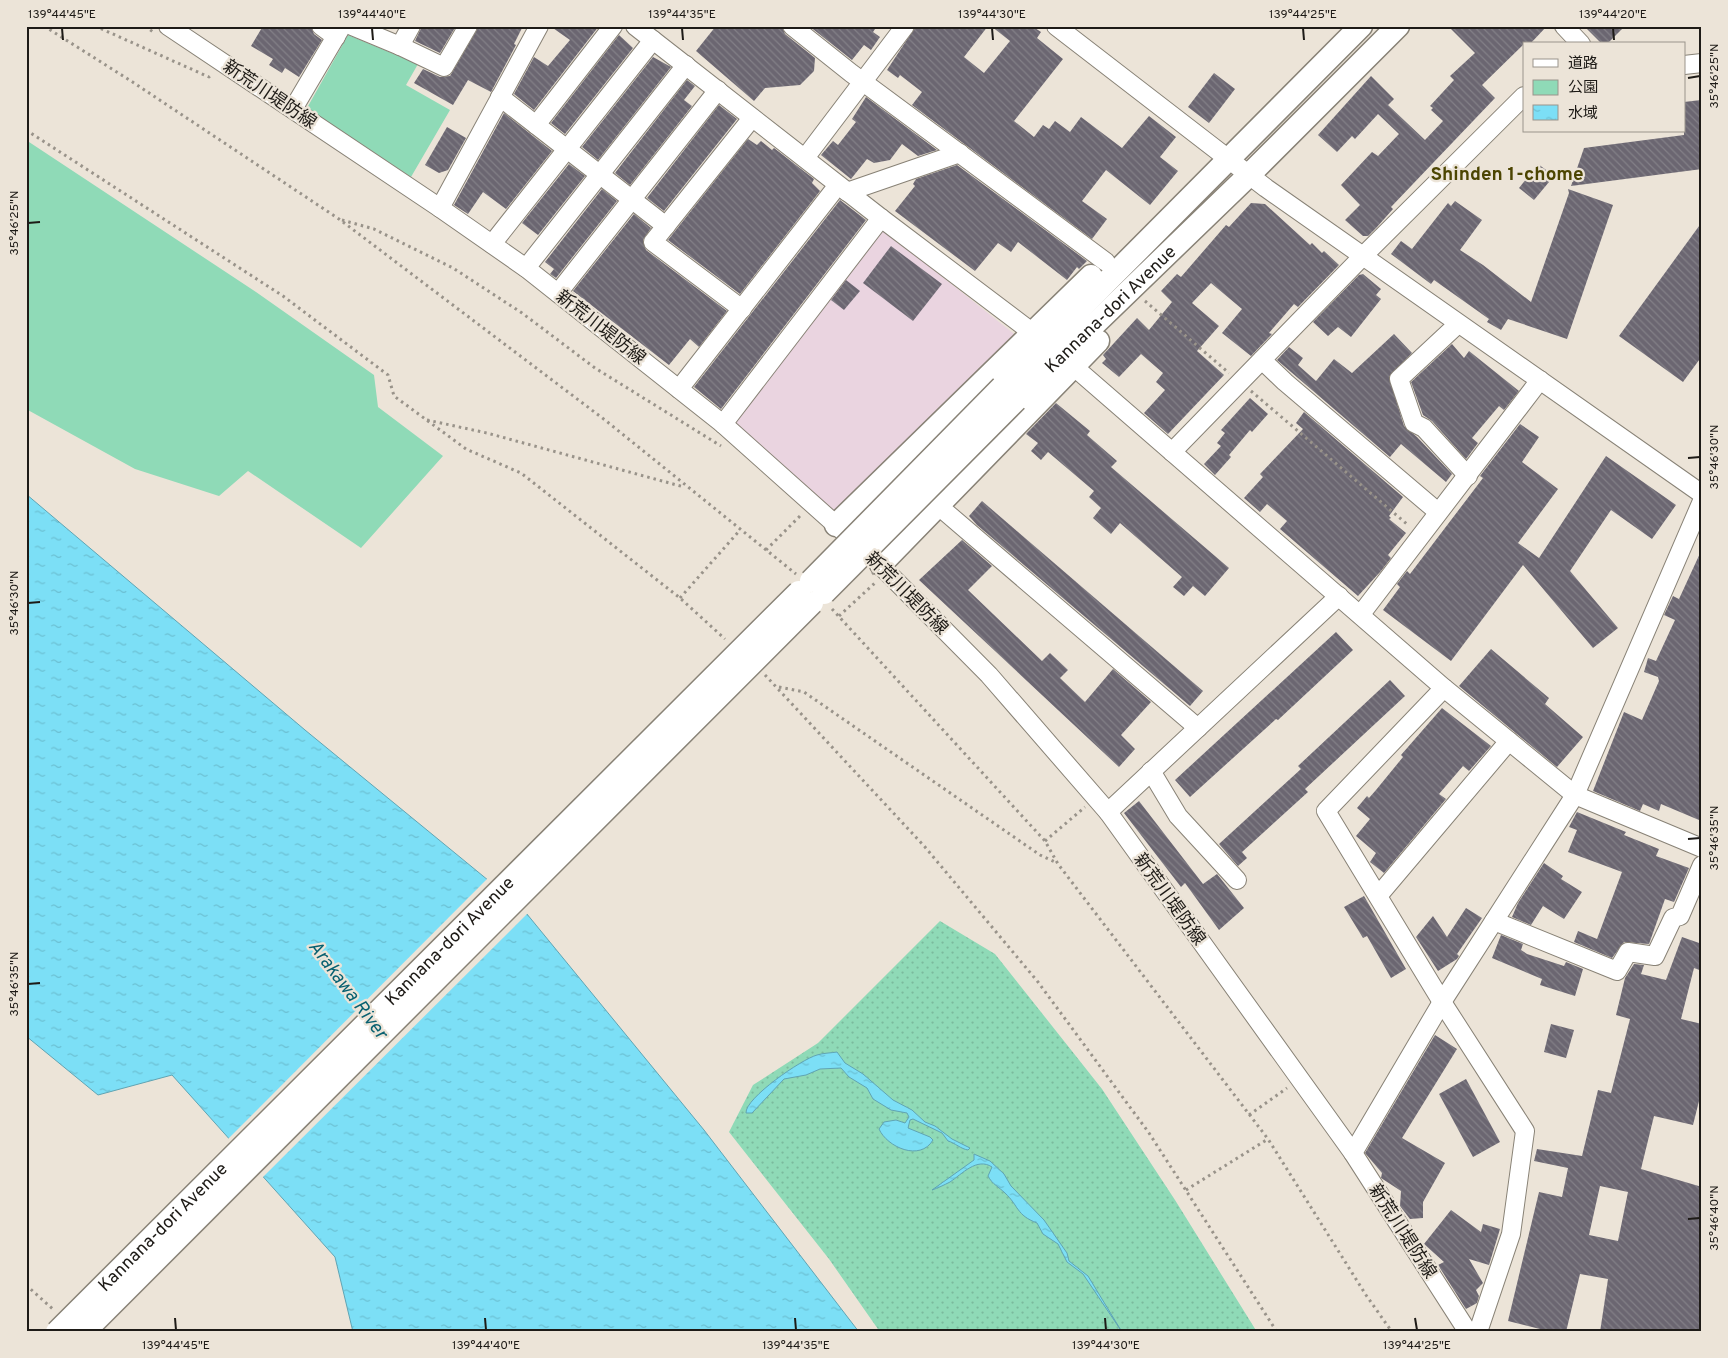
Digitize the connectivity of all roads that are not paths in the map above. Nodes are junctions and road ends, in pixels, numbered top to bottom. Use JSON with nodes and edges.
{"nodes":[{"id":1,"x":321,"y":26,"type":"edge"},
{"id":2,"x":352,"y":26,"type":"edge"},
{"id":3,"x":411,"y":26,"type":"edge"},
{"id":4,"x":468,"y":26,"type":"edge"},
{"id":5,"x":539,"y":26,"type":"edge"},
{"id":6,"x":613,"y":26,"type":"edge"},
{"id":7,"x":635,"y":26,"type":"edge"},
{"id":8,"x":792,"y":26,"type":"edge"},
{"id":9,"x":905,"y":26,"type":"edge"},
{"id":10,"x":1056,"y":26,"type":"edge"},
{"id":11,"x":1361,"y":26,"type":"edge"},
{"id":12,"x":1398,"y":26,"type":"edge"},
{"id":13,"x":1564,"y":26,"type":"edge"},
{"id":14,"x":167,"y":29,"type":"edge"},
{"id":15,"x":339,"y":32,"type":"edge"},
{"id":16,"x":653,"y":40,"type":"junction"},
{"id":17,"x":1578,"y":42,"type":"edge"},
{"id":18,"x":400,"y":46,"type":"junction"},
{"id":19,"x":1702,"y":63,"type":"edge"},
{"id":20,"x":686,"y":65,"type":"junction"},
{"id":21,"x":1686,"y":65,"type":"edge"},
{"id":22,"x":864,"y":82,"type":"junction"},
{"id":23,"x":718,"y":90,"type":"junction"},
{"id":24,"x":500,"y":97,"type":"junction"},
{"id":25,"x":1523,"y":97,"type":"edge"},
{"id":26,"x":292,"y":109,"type":"junction"},
{"id":27,"x":752,"y":118,"type":"junction"},
{"id":28,"x":536,"y":125,"type":"junction"},
{"id":29,"x":566,"y":148,"type":"junction"},
{"id":30,"x":960,"y":153,"type":"junction"},
{"id":31,"x":805,"y":158,"type":"junction"},
{"id":32,"x":1229,"y":160,"type":"junction"},
{"id":33,"x":600,"y":175,"type":"junction"},
{"id":34,"x":1249,"y":175,"type":"junction"},
{"id":35,"x":843,"y":188,"type":"junction"},
{"id":36,"x":632,"y":200,"type":"junction"},
{"id":37,"x":440,"y":208,"type":"junction"},
{"id":38,"x":881,"y":218,"type":"junction"},
{"id":39,"x":666,"y":226,"type":"junction"},
{"id":40,"x":1152,"y":237,"type":"junction"},
{"id":41,"x":492,"y":244,"type":"junction"},
{"id":42,"x":1176,"y":246,"type":"junction"},
{"id":43,"x":1362,"y":257,"type":"junction"},
{"id":44,"x":1106,"y":262,"type":"junction"},
{"id":45,"x":526,"y":268,"type":"junction"},
{"id":46,"x":558,"y":293,"type":"junction"},
{"id":47,"x":742,"y":309,"type":"junction"},
{"id":48,"x":1458,"y":324,"type":"junction"},
{"id":49,"x":1033,"y":333,"type":"junction"},
{"id":50,"x":1262,"y":360,"type":"junction"},
{"id":51,"x":1073,"y":366,"type":"junction"},
{"id":52,"x":1540,"y":380,"type":"junction"},
{"id":53,"x":679,"y":389,"type":"junction"},
{"id":54,"x":1009,"y":393,"type":"junction"},
{"id":55,"x":723,"y":424,"type":"junction"},
{"id":56,"x":1172,"y":452,"type":"junction"},
{"id":57,"x":1468,"y":476,"type":"junction"},
{"id":58,"x":1702,"y":494,"type":"edge"},
{"id":59,"x":1702,"y":502,"type":"edge"},
{"id":60,"x":942,"y":509,"type":"dead end"},
{"id":61,"x":1438,"y":512,"type":"junction"},
{"id":62,"x":836,"y":526,"type":"junction"},
{"id":63,"x":884,"y":568,"type":"junction"},
{"id":64,"x":812,"y":592,"type":"junction"},
{"id":65,"x":1339,"y":596,"type":"junction"},
{"id":66,"x":1361,"y":614,"type":"junction"},
{"id":67,"x":1444,"y":688,"type":"junction"},
{"id":68,"x":1198,"y":728,"type":"junction"},
{"id":69,"x":1509,"y":741,"type":"junction"},
{"id":70,"x":1151,"y":771,"type":"junction"},
{"id":71,"x":1575,"y":795,"type":"junction"},
{"id":72,"x":1108,"y":812,"type":"junction"},
{"id":73,"x":1701,"y":846,"type":"edge"},
{"id":74,"x":1702,"y":865,"type":"edge"},
{"id":75,"x":1237,"y":880,"type":"dead end"},
{"id":76,"x":1378,"y":896,"type":"junction"},
{"id":77,"x":1494,"y":921,"type":"junction"},
{"id":78,"x":1442,"y":1002,"type":"junction"},
{"id":79,"x":1353,"y":1153,"type":"junction"},
{"id":80,"x":57,"y":1332,"type":"edge"},
{"id":81,"x":84,"y":1332,"type":"edge"},
{"id":82,"x":1468,"y":1332,"type":"edge"},
{"id":83,"x":1478,"y":1332,"type":"edge"}],
"edges":[{"from":1,"to":15,"type":"street"},
{"from":2,"to":18,"type":"street"},
{"from":3,"to":18,"type":"street"},
{"from":4,"to":18,"type":"street"},
{"from":5,"to":24,"type":"street"},
{"from":6,"to":28,"type":"street"},
{"from":7,"to":16,"type":"street"},
{"from":8,"to":22,"type":"street"},
{"from":9,"to":22,"type":"street"},
{"from":10,"to":32,"type":"street"},
{"from":11,"to":32,"type":"main road","name":"Kannana-dori Avenue"},
{"from":12,"to":34,"type":"main road","name":"Kannana-dori Avenue"},
{"from":13,"to":17,"type":"street"},
{"from":14,"to":26,"type":"street","name":"新荒川堤防線"},
{"from":15,"to":26,"type":"street"},
{"from":16,"to":20,"type":"street"},
{"from":16,"to":29,"type":"street"},
{"from":19,"to":21,"type":"street"},
{"from":20,"to":23,"type":"street"},
{"from":20,"to":33,"type":"street"},
{"from":22,"to":30,"type":"street"},
{"from":22,"to":31,"type":"street"},
{"from":23,"to":27,"type":"street"},
{"from":23,"to":36,"type":"street"},
{"from":24,"to":28,"type":"street"},
{"from":24,"to":37,"type":"street"},
{"from":25,"to":43,"type":"street"},
{"from":26,"to":37,"type":"street","name":"新荒川堤防線"},
{"from":27,"to":31,"type":"street"},
{"from":27,"to":39,"type":"street"},
{"from":28,"to":29,"type":"street"},
{"from":29,"to":33,"type":"street"},
{"from":29,"to":41,"type":"street"},
{"from":30,"to":35,"type":"street"},
{"from":30,"to":44,"type":"street"},
{"from":31,"to":35,"type":"street"},
{"from":32,"to":34,"type":"street"},
{"from":32,"to":40,"type":"main road","name":"Kannana-dori Avenue"},
{"from":33,"to":36,"type":"street"},
{"from":33,"to":45,"type":"street"},
{"from":34,"to":42,"type":"main road","name":"Kannana-dori Avenue"},
{"from":34,"to":43,"type":"street"},
{"from":35,"to":38,"type":"street"},
{"from":35,"to":47,"type":"street"},
{"from":36,"to":39,"type":"street"},
{"from":36,"to":46,"type":"street"},
{"from":37,"to":41,"type":"street","name":"新荒川堤防線"},
{"from":38,"to":49,"type":"street"},
{"from":38,"to":55,"type":"street"},
{"from":39,"to":47,"type":"street"},
{"from":40,"to":44,"type":"main road"},
{"from":40,"to":54,"type":"main road","name":"Kannana-dori Avenue"},
{"from":41,"to":45,"type":"street","name":"新荒川堤防線"},
{"from":42,"to":51,"type":"main road"},
{"from":42,"to":54,"type":"main road","name":"Kannana-dori Avenue"},
{"from":43,"to":48,"type":"street"},
{"from":43,"to":50,"type":"street"},
{"from":44,"to":49,"type":"main road"},
{"from":45,"to":46,"type":"street","name":"新荒川堤防線"},
{"from":46,"to":53,"type":"street","name":"新荒川堤防線"},
{"from":47,"to":53,"type":"street"},
{"from":48,"to":52,"type":"street"},
{"from":48,"to":57,"type":"street"},
{"from":49,"to":62,"type":"main road"},
{"from":50,"to":56,"type":"street"},
{"from":50,"to":61,"type":"street"},
{"from":51,"to":56,"type":"street"},
{"from":51,"to":63,"type":"main road"},
{"from":52,"to":57,"type":"street"},
{"from":52,"to":58,"type":"street"},
{"from":53,"to":55,"type":"street","name":"新荒川堤防線"},
{"from":54,"to":64,"type":"main road","name":"Kannana-dori Avenue","bridge":true},
{"from":55,"to":62,"type":"street","name":"新荒川堤防線"},
{"from":56,"to":65,"type":"street"},
{"from":57,"to":61,"type":"street"},
{"from":59,"to":71,"type":"street"},
{"from":60,"to":68,"type":"street"},
{"from":61,"to":66,"type":"street"},
{"from":62,"to":63,"type":"street","name":"新荒川堤防線"},
{"from":63,"to":72,"type":"street","name":"新荒川堤防線"},
{"from":64,"to":80,"type":"main road","name":"Kannana-dori Avenue","bridge":true},
{"from":64,"to":81,"type":"main road","name":"Kannana-dori Avenue","bridge":true},
{"from":65,"to":66,"type":"street"},
{"from":65,"to":68,"type":"street"},
{"from":66,"to":67,"type":"street"},
{"from":67,"to":69,"type":"street"},
{"from":67,"to":76,"type":"street"},
{"from":68,"to":70,"type":"street"},
{"from":69,"to":71,"type":"street"},
{"from":69,"to":76,"type":"street"},
{"from":70,"to":72,"type":"street"},
{"from":70,"to":75,"type":"street"},
{"from":71,"to":73,"type":"street"},
{"from":71,"to":77,"type":"street"},
{"from":72,"to":79,"type":"street","name":"新荒川堤防線"},
{"from":74,"to":77,"type":"street"},
{"from":76,"to":78,"type":"street"},
{"from":77,"to":78,"type":"street"},
{"from":78,"to":79,"type":"street"},
{"from":78,"to":83,"type":"street"},
{"from":79,"to":82,"type":"street","name":"新荒川堤防線"}]}
